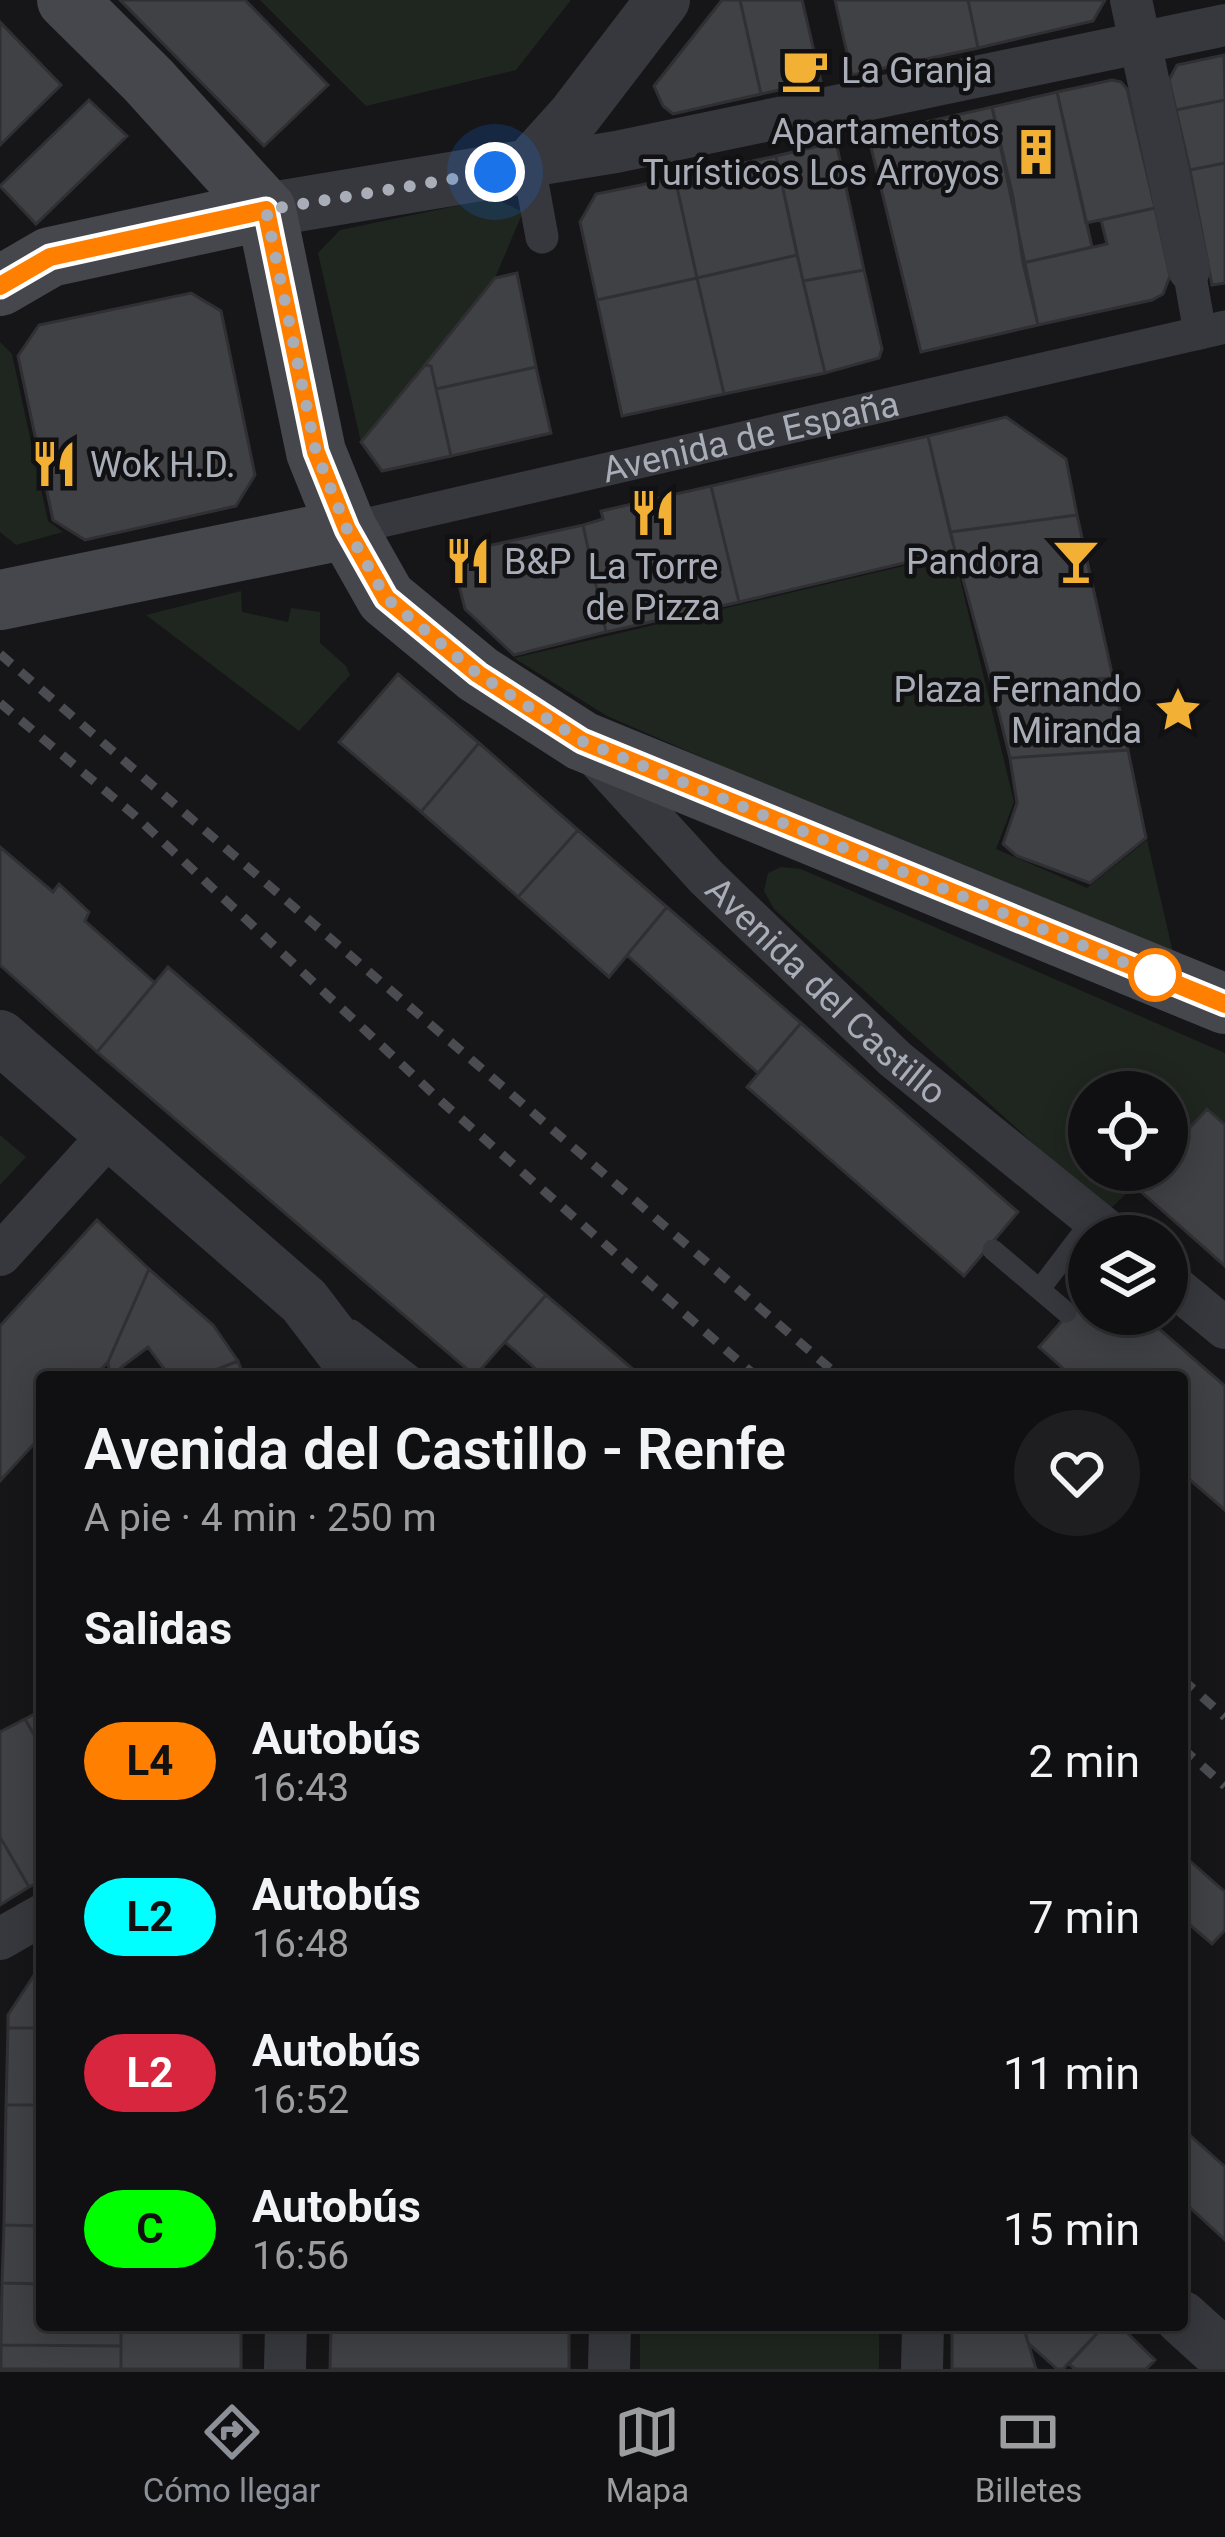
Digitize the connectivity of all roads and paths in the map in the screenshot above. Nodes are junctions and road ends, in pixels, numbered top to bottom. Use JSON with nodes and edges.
{"nodes":[{"id":1,"x":67,"y":0,"type":"edge"},
{"id":2,"x":663,"y":0,"type":"edge"},
{"id":3,"x":1131,"y":0,"type":"edge"},
{"id":4,"x":1225,"y":25,"type":"edge"},
{"id":5,"x":1141,"y":43,"type":"junction"},
{"id":6,"x":529,"y":166,"type":"junction"},
{"id":7,"x":266,"y":210,"type":"junction"},
{"id":8,"x":542,"y":237,"type":"dead end"},
{"id":9,"x":1189,"y":270,"type":"joint"},
{"id":10,"x":0,"y":286,"type":"edge"},
{"id":11,"x":1212,"y":330,"type":"edge"},
{"id":12,"x":316,"y":452,"type":"junction"},
{"id":13,"x":347,"y":529,"type":"junction"},
{"id":14,"x":274,"y":545,"type":"junction"},
{"id":15,"x":386,"y":598,"type":"junction"},
{"id":16,"x":0,"y":600,"type":"edge"},
{"id":17,"x":582,"y":741,"type":"junction"},
{"id":18,"x":1220,"y":999,"type":"edge"},
{"id":19,"x":0,"y":1037,"type":"edge"},
{"id":20,"x":112,"y":1132,"type":"junction"},
{"id":21,"x":1089,"y":1215,"type":"edge"},
{"id":22,"x":993,"y":1250,"type":"dead end"},
{"id":23,"x":0,"y":1255,"type":"edge"},
{"id":24,"x":260,"y":1262,"type":"junction"},
{"id":25,"x":1068,"y":1262,"type":"edge"},
{"id":26,"x":1040,"y":1289,"type":"junction"},
{"id":27,"x":1188,"y":1297,"type":"edge"},
{"id":28,"x":304,"y":1300,"type":"junction"},
{"id":29,"x":1066,"y":1312,"type":"dead end"},
{"id":30,"x":1225,"y":1328,"type":"edge"},
{"id":31,"x":316,"y":1371,"type":"edge"},
{"id":32,"x":357,"y":1371,"type":"edge"},
{"id":33,"x":405,"y":1371,"type":"edge"},
{"id":34,"x":36,"y":1919,"type":"edge"},
{"id":35,"x":0,"y":1939,"type":"edge"},
{"id":36,"x":1188,"y":2323,"type":"edge"},
{"id":37,"x":286,"y":2331,"type":"edge"},
{"id":38,"x":610,"y":2331,"type":"edge"},
{"id":39,"x":923,"y":2331,"type":"edge"},
{"id":40,"x":1225,"y":2357,"type":"edge"},
{"id":41,"x":285,"y":2369,"type":"edge"},
{"id":42,"x":609,"y":2369,"type":"edge"},
{"id":43,"x":922,"y":2369,"type":"edge"}],
"edges":[{"from":1,"to":7,"type":"main road"},
{"from":2,"to":6,"type":"street"},
{"from":3,"to":5,"type":"street"},
{"from":4,"to":5,"type":"street"},
{"from":5,"to":6,"type":"street"},
{"from":5,"to":9,"type":"street"},
{"from":6,"to":7,"type":"street"},
{"from":6,"to":8,"type":"street"},
{"from":7,"to":10,"type":"main road"},
{"from":7,"to":12,"type":"main road","name":"Avenida del Castillo"},
{"from":9,"to":11,"type":"street"},
{"from":11,"to":13,"type":"street","name":"Avenida de España"},
{"from":12,"to":13,"type":"main road","name":"Avenida del Castillo"},
{"from":12,"to":14,"type":"main road"},
{"from":13,"to":14,"type":"main road","name":"Avenida de España"},
{"from":13,"to":15,"type":"main road","name":"Avenida del Castillo"},
{"from":14,"to":15,"type":"main road"},
{"from":14,"to":16,"type":"main road","name":"Avenida de España"},
{"from":15,"to":17,"type":"main road","name":"Avenida del Castillo"},
{"from":17,"to":18,"type":"main road","name":"Avenida del Castillo"},
{"from":17,"to":21,"type":"street","name":"Avenida del Castillo"},
{"from":19,"to":20,"type":"street"},
{"from":20,"to":23,"type":"street"},
{"from":20,"to":24,"type":"street"},
{"from":22,"to":26,"type":"lane"},
{"from":24,"to":28,"type":"street"},
{"from":24,"to":31,"type":"street"},
{"from":25,"to":26,"type":"lane"},
{"from":26,"to":29,"type":"lane"},
{"from":27,"to":30,"type":"street"},
{"from":28,"to":32,"type":"street"},
{"from":28,"to":33,"type":"lane"},
{"from":34,"to":35,"type":"street"},
{"from":36,"to":40,"type":"street"},
{"from":37,"to":41,"type":"street"},
{"from":38,"to":42,"type":"street"},
{"from":39,"to":43,"type":"street"}]}
